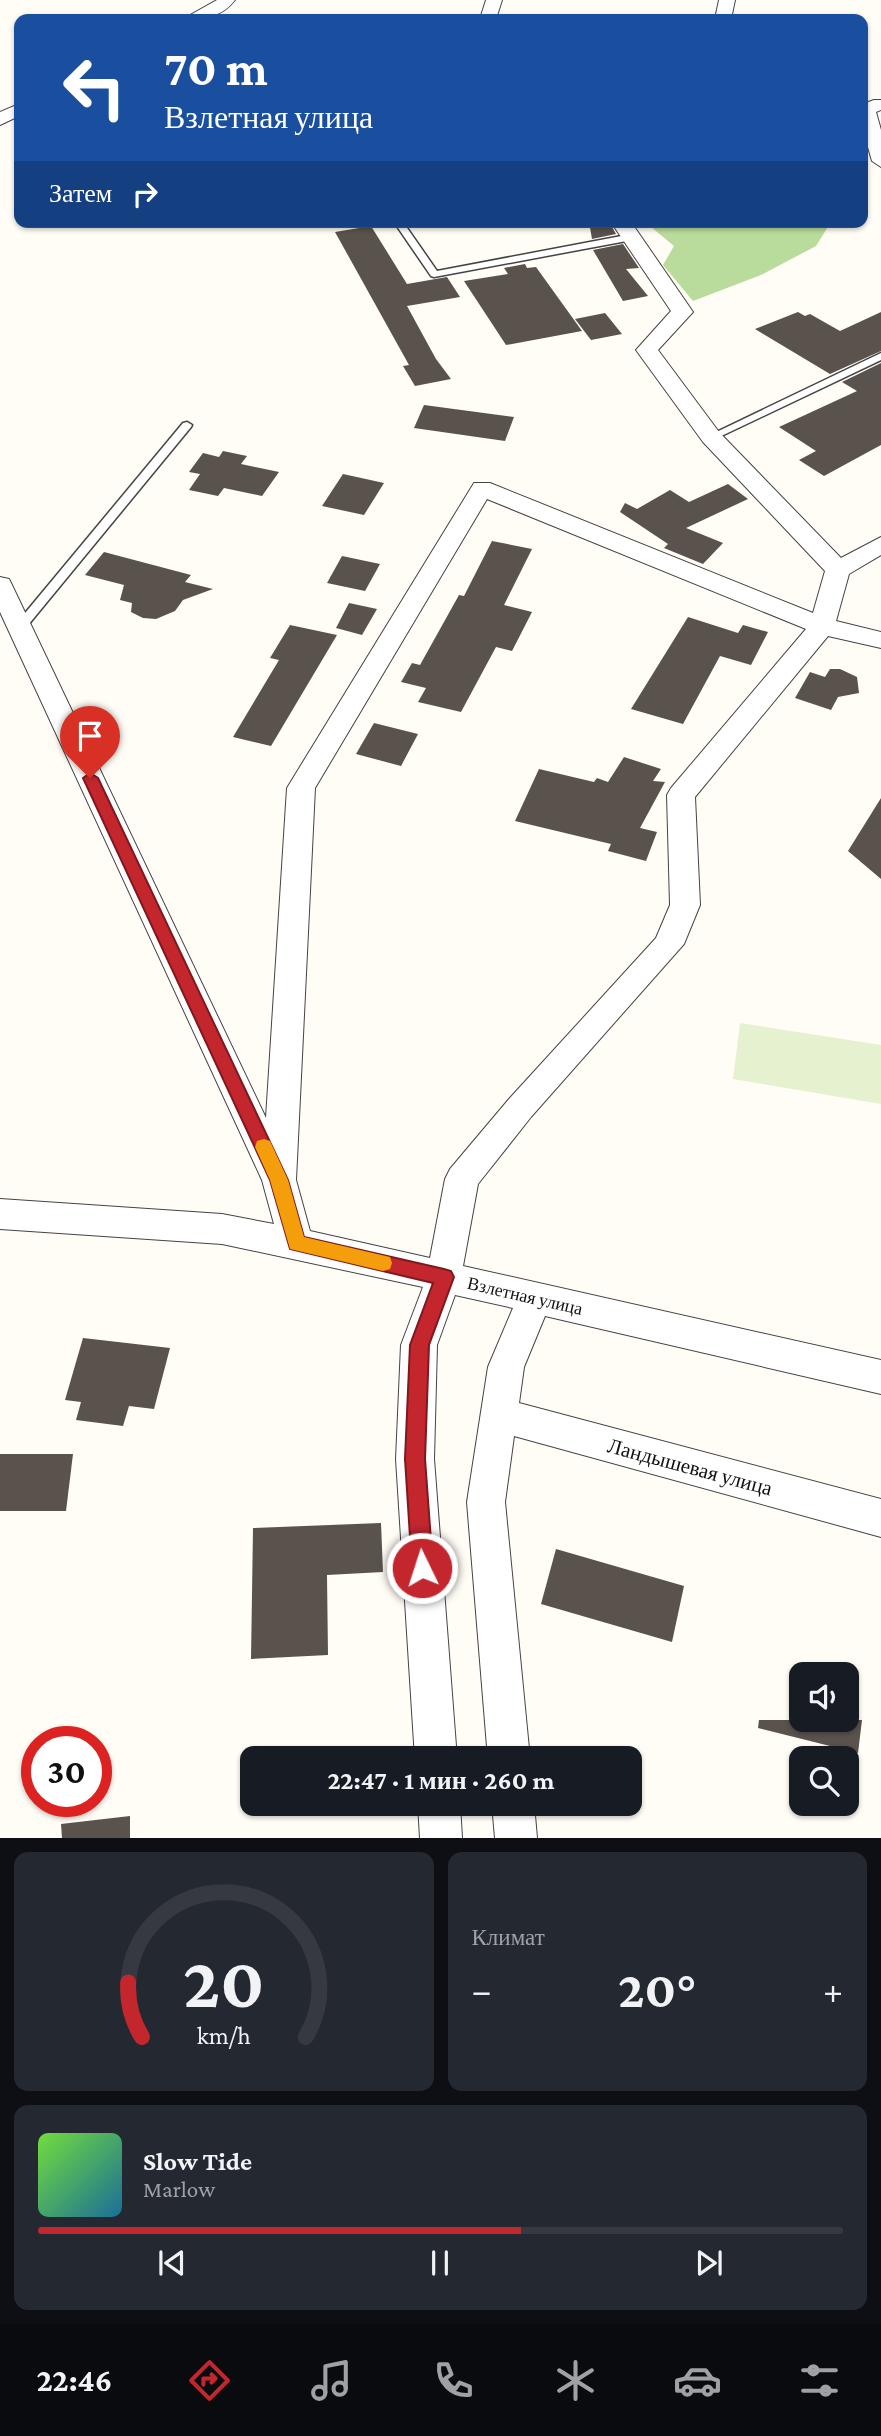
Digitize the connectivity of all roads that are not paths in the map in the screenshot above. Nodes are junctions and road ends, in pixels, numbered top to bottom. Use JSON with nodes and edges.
{"nodes":[{"id":1,"x":227,"y":0,"type":"edge"},
{"id":2,"x":203,"y":14,"type":"edge"},
{"id":3,"x":868,"y":117,"type":"edge"},
{"id":4,"x":881,"y":161,"type":"edge"},
{"id":5,"x":402,"y":228,"type":"edge"},
{"id":6,"x":627,"y":229,"type":"edge"},
{"id":7,"x":881,"y":356,"type":"edge"},
{"id":8,"x":187,"y":425,"type":"dead end"},
{"id":9,"x":711,"y":437,"type":"junction"},
{"id":10,"x":881,"y":545,"type":"edge"},
{"id":11,"x":838,"y":570,"type":"junction"},
{"id":12,"x":0,"y":585,"type":"edge"},
{"id":13,"x":822,"y":626,"type":"junction"},
{"id":14,"x":20,"y":627,"type":"junction"},
{"id":15,"x":881,"y":640,"type":"edge"},
{"id":16,"x":279,"y":1180,"type":"junction"},
{"id":17,"x":0,"y":1214,"type":"edge"},
{"id":18,"x":296,"y":1243,"type":"junction"},
{"id":19,"x":444,"y":1277,"type":"junction"},
{"id":20,"x":536,"y":1298,"type":"junction"},
{"id":21,"x":881,"y":1377,"type":"edge"},
{"id":22,"x":499,"y":1415,"type":"junction"},
{"id":23,"x":881,"y":1518,"type":"edge"},
{"id":24,"x":435,"y":1746,"type":"edge"},
{"id":25,"x":508,"y":1746,"type":"edge"},
{"id":26,"x":440,"y":1816,"type":"edge"},
{"id":27,"x":514,"y":1816,"type":"edge"},
{"id":28,"x":441,"y":1838,"type":"edge"},
{"id":29,"x":516,"y":1838,"type":"edge"}],
"edges":[{"from":1,"to":2,"type":"street"},
{"from":3,"to":4,"type":"street"},
{"from":5,"to":6,"type":"lane"},
{"from":6,"to":9,"type":"street"},
{"from":7,"to":9,"type":"lane"},
{"from":8,"to":14,"type":"lane"},
{"from":9,"to":11,"type":"street"},
{"from":10,"to":11,"type":"street"},
{"from":11,"to":13,"type":"street"},
{"from":12,"to":14,"type":"street"},
{"from":13,"to":15,"type":"street"},
{"from":13,"to":16,"type":"street"},
{"from":13,"to":19,"type":"street"},
{"from":14,"to":16,"type":"street"},
{"from":16,"to":18,"type":"street"},
{"from":17,"to":18,"type":"street","name":"Взлетная улица"},
{"from":18,"to":19,"type":"street","name":"Взлетная улица"},
{"from":19,"to":20,"type":"street","name":"Взлетная улица"},
{"from":19,"to":24,"type":"street"},
{"from":20,"to":21,"type":"street","name":"Взлетная улица"},
{"from":20,"to":22,"type":"street"},
{"from":22,"to":23,"type":"street","name":"Ландышевая улица"},
{"from":22,"to":25,"type":"street"},
{"from":26,"to":28,"type":"street"},
{"from":27,"to":29,"type":"street"}]}
